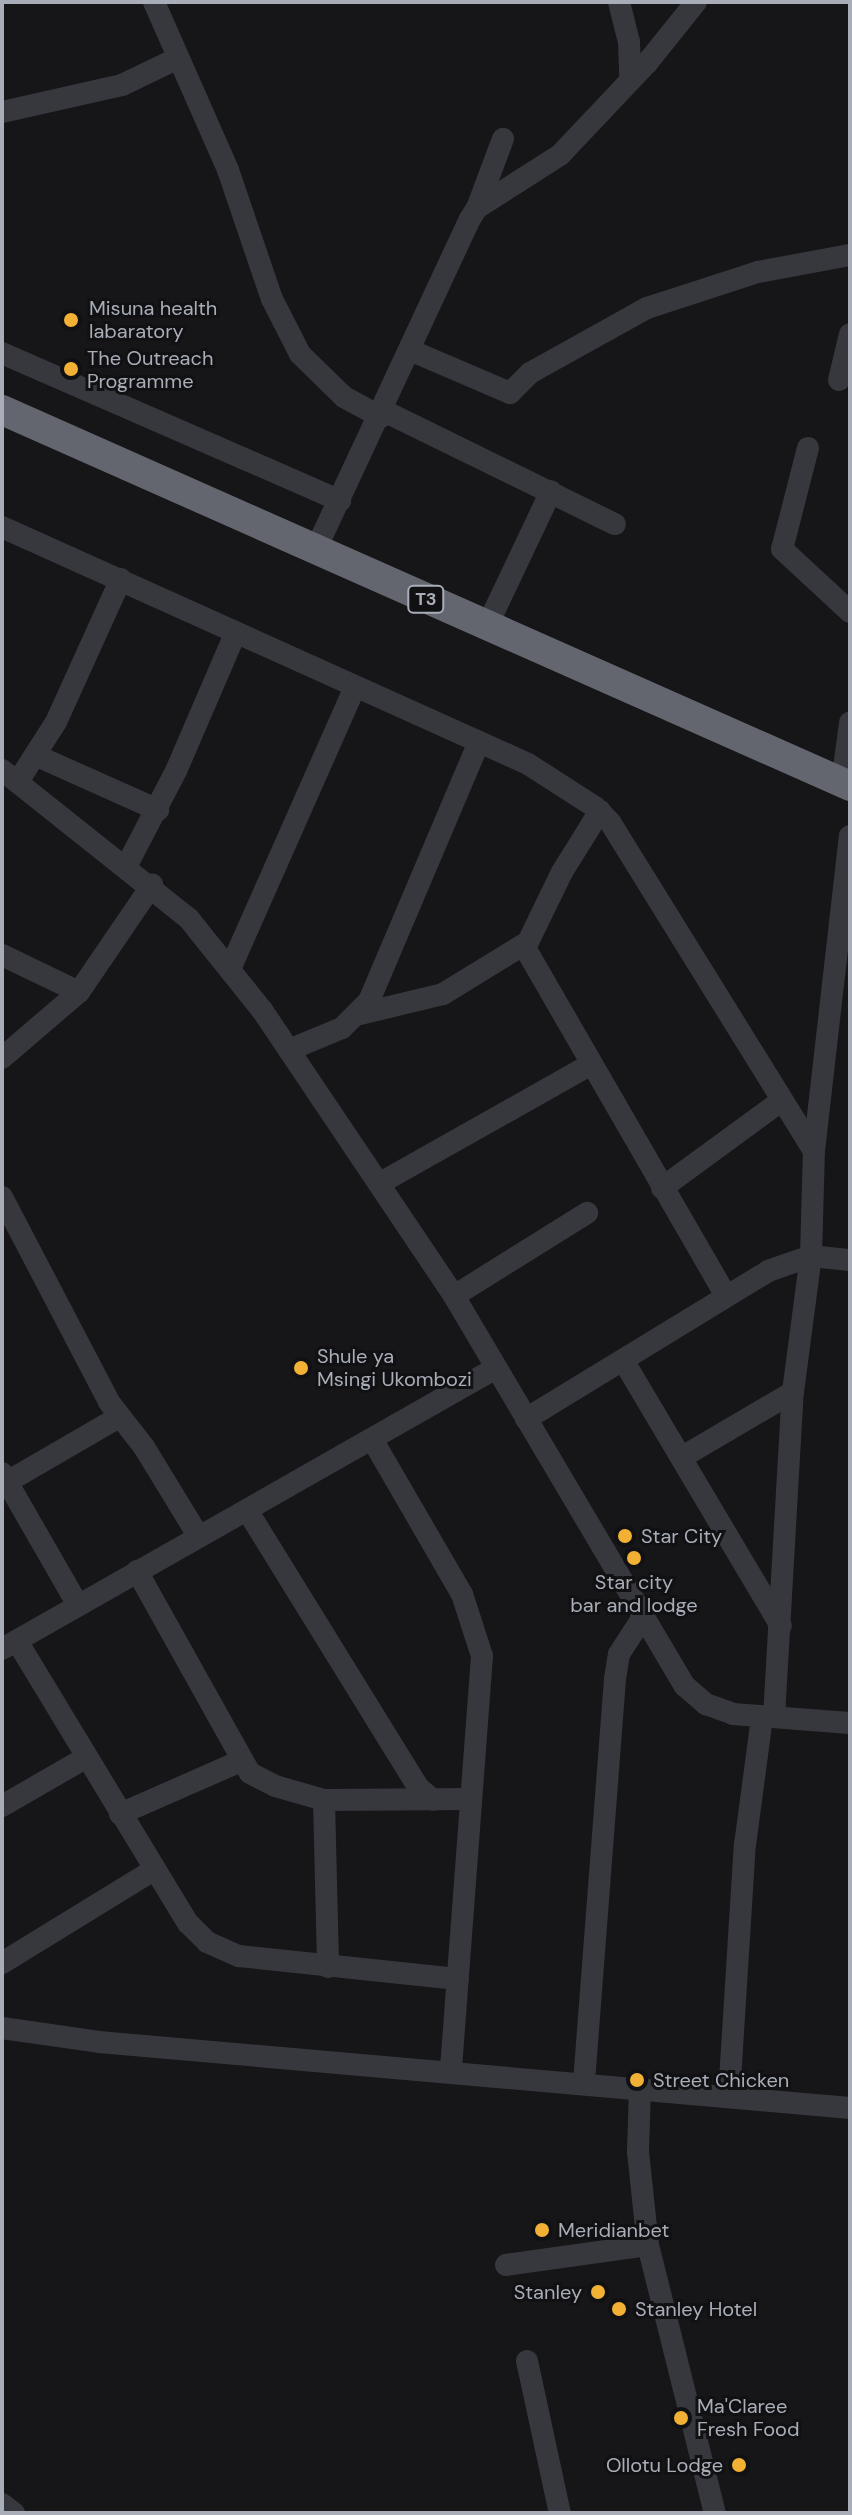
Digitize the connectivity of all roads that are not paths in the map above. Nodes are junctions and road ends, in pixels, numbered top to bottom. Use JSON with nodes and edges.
{"nodes":[{"id":1,"x":154,"y":2,"type":"edge"},
{"id":2,"x":619,"y":2,"type":"edge"},
{"id":3,"x":696,"y":2,"type":"edge"},
{"id":4,"x":176,"y":59,"type":"junction"},
{"id":5,"x":630,"y":79,"type":"junction"},
{"id":6,"x":2,"y":112,"type":"edge"},
{"id":7,"x":503,"y":139,"type":"dead end"},
{"id":8,"x":477,"y":208,"type":"junction"},
{"id":9,"x":850,"y":255,"type":"edge"},
{"id":10,"x":850,"y":334,"type":"edge"},
{"id":11,"x":412,"y":351,"type":"junction"},
{"id":12,"x":2,"y":353,"type":"edge"},
{"id":13,"x":839,"y":380,"type":"dead end"},
{"id":14,"x":2,"y":410,"type":"edge"},
{"id":15,"x":382,"y":414,"type":"junction"},
{"id":16,"x":808,"y":448,"type":"dead end"},
{"id":17,"x":551,"y":491,"type":"junction"},
{"id":18,"x":340,"y":501,"type":"junction"},
{"id":19,"x":615,"y":524,"type":"dead end"},
{"id":20,"x":2,"y":527,"type":"edge"},
{"id":21,"x":315,"y":551,"type":"junction"},
{"id":22,"x":121,"y":579,"type":"junction"},
{"id":23,"x":850,"y":612,"type":"edge"},
{"id":24,"x":487,"y":626,"type":"junction"},
{"id":25,"x":236,"y":632,"type":"junction"},
{"id":26,"x":355,"y":687,"type":"junction"},
{"id":27,"x":850,"y":723,"type":"edge"},
{"id":28,"x":478,"y":744,"type":"junction"},
{"id":29,"x":35,"y":755,"type":"junction"},
{"id":30,"x":10,"y":775,"type":"edge"},
{"id":31,"x":846,"y":785,"type":"edge"},
{"id":32,"x":158,"y":810,"type":"junction"},
{"id":33,"x":600,"y":811,"type":"junction"},
{"id":34,"x":850,"y":836,"type":"edge"},
{"id":35,"x":127,"y":865,"type":"junction"},
{"id":36,"x":152,"y":885,"type":"junction"},
{"id":37,"x":524,"y":946,"type":"junction"},
{"id":38,"x":2,"y":955,"type":"edge"},
{"id":39,"x":230,"y":969,"type":"junction"},
{"id":40,"x":79,"y":992,"type":"junction"},
{"id":41,"x":360,"y":1014,"type":"junction"},
{"id":42,"x":289,"y":1050,"type":"junction"},
{"id":43,"x":2,"y":1058,"type":"edge"},
{"id":44,"x":591,"y":1064,"type":"junction"},
{"id":45,"x":781,"y":1101,"type":"junction"},
{"id":46,"x":814,"y":1151,"type":"junction"},
{"id":47,"x":382,"y":1182,"type":"junction"},
{"id":48,"x":662,"y":1188,"type":"junction"},
{"id":49,"x":2,"y":1197,"type":"edge"},
{"id":50,"x":587,"y":1213,"type":"dead end"},
{"id":51,"x":811,"y":1256,"type":"junction"},
{"id":52,"x":850,"y":1260,"type":"edge"},
{"id":53,"x":725,"y":1294,"type":"junction"},
{"id":54,"x":454,"y":1296,"type":"junction"},
{"id":55,"x":623,"y":1360,"type":"junction"},
{"id":56,"x":496,"y":1368,"type":"junction"},
{"id":57,"x":793,"y":1392,"type":"junction"},
{"id":58,"x":119,"y":1417,"type":"junction"},
{"id":59,"x":526,"y":1419,"type":"junction"},
{"id":60,"x":372,"y":1439,"type":"junction"},
{"id":61,"x":684,"y":1456,"type":"junction"},
{"id":62,"x":5,"y":1478,"type":"edge"},
{"id":63,"x":247,"y":1510,"type":"junction"},
{"id":64,"x":199,"y":1537,"type":"junction"},
{"id":65,"x":137,"y":1571,"type":"junction"},
{"id":66,"x":78,"y":1605,"type":"junction"},
{"id":67,"x":643,"y":1617,"type":"junction"},
{"id":68,"x":781,"y":1626,"type":"junction"},
{"id":69,"x":9,"y":1645,"type":"edge"},
{"id":70,"x":768,"y":1717,"type":"junction"},
{"id":71,"x":850,"y":1723,"type":"edge"},
{"id":72,"x":85,"y":1758,"type":"junction"},
{"id":73,"x":241,"y":1761,"type":"junction"},
{"id":74,"x":471,"y":1799,"type":"junction"},
{"id":75,"x":324,"y":1800,"type":"junction"},
{"id":76,"x":433,"y":1800,"type":"junction"},
{"id":77,"x":2,"y":1806,"type":"edge"},
{"id":78,"x":120,"y":1814,"type":"junction"},
{"id":79,"x":154,"y":1870,"type":"junction"},
{"id":80,"x":2,"y":1963,"type":"edge"},
{"id":81,"x":328,"y":1967,"type":"junction"},
{"id":82,"x":458,"y":1979,"type":"junction"},
{"id":83,"x":3,"y":2029,"type":"edge"},
{"id":84,"x":451,"y":2070,"type":"junction"},
{"id":85,"x":584,"y":2082,"type":"junction"},
{"id":86,"x":640,"y":2088,"type":"junction"},
{"id":87,"x":729,"y":2096,"type":"junction"},
{"id":88,"x":850,"y":2108,"type":"edge"},
{"id":89,"x":648,"y":2245,"type":"junction"},
{"id":90,"x":506,"y":2265,"type":"dead end"},
{"id":91,"x":527,"y":2361,"type":"dead end"},
{"id":92,"x":2,"y":2504,"type":"edge"},
{"id":93,"x":14,"y":2513,"type":"edge"},
{"id":94,"x":560,"y":2513,"type":"edge"},
{"id":95,"x":715,"y":2513,"type":"edge"}],
"edges":[{"from":1,"to":4,"type":"street"},
{"from":2,"to":5,"type":"street"},
{"from":3,"to":5,"type":"street"},
{"from":4,"to":6,"type":"street"},
{"from":4,"to":15,"type":"street"},
{"from":5,"to":8,"type":"street"},
{"from":7,"to":8,"type":"street"},
{"from":8,"to":11,"type":"street"},
{"from":9,"to":11,"type":"street"},
{"from":10,"to":13,"type":"street"},
{"from":11,"to":15,"type":"street"},
{"from":12,"to":18,"type":"street"},
{"from":14,"to":21,"type":"highway","number":"T3"},
{"from":15,"to":17,"type":"street"},
{"from":15,"to":18,"type":"street"},
{"from":16,"to":23,"type":"street"},
{"from":17,"to":19,"type":"street"},
{"from":17,"to":24,"type":"street"},
{"from":18,"to":21,"type":"street"},
{"from":20,"to":22,"type":"street"},
{"from":21,"to":24,"type":"highway","number":"T3"},
{"from":22,"to":25,"type":"street"},
{"from":22,"to":29,"type":"street"},
{"from":24,"to":31,"type":"highway","number":"T3"},
{"from":25,"to":26,"type":"street"},
{"from":25,"to":32,"type":"street"},
{"from":26,"to":28,"type":"street"},
{"from":26,"to":39,"type":"street"},
{"from":27,"to":31,"type":"street"},
{"from":28,"to":33,"type":"street"},
{"from":28,"to":41,"type":"street"},
{"from":29,"to":30,"type":"street"},
{"from":29,"to":32,"type":"street"},
{"from":30,"to":35,"type":"street"},
{"from":32,"to":35,"type":"street"},
{"from":33,"to":37,"type":"street"},
{"from":33,"to":45,"type":"street"},
{"from":34,"to":46,"type":"street"},
{"from":35,"to":36,"type":"street"},
{"from":36,"to":39,"type":"street"},
{"from":36,"to":40,"type":"street"},
{"from":37,"to":41,"type":"street"},
{"from":37,"to":44,"type":"street"},
{"from":38,"to":40,"type":"street"},
{"from":39,"to":42,"type":"street"},
{"from":40,"to":43,"type":"street"},
{"from":41,"to":42,"type":"street"},
{"from":42,"to":47,"type":"street"},
{"from":44,"to":47,"type":"street"},
{"from":44,"to":48,"type":"street"},
{"from":45,"to":46,"type":"street"},
{"from":45,"to":48,"type":"street"},
{"from":46,"to":51,"type":"street"},
{"from":47,"to":54,"type":"street"},
{"from":48,"to":53,"type":"street"},
{"from":49,"to":58,"type":"street"},
{"from":50,"to":54,"type":"street"},
{"from":51,"to":52,"type":"street"},
{"from":51,"to":53,"type":"street"},
{"from":51,"to":57,"type":"street"},
{"from":53,"to":55,"type":"street"},
{"from":54,"to":56,"type":"street"},
{"from":55,"to":59,"type":"street"},
{"from":55,"to":61,"type":"street"},
{"from":56,"to":59,"type":"street"},
{"from":56,"to":60,"type":"street"},
{"from":57,"to":61,"type":"street"},
{"from":57,"to":68,"type":"street"},
{"from":58,"to":62,"type":"street"},
{"from":58,"to":64,"type":"street"},
{"from":59,"to":67,"type":"street"},
{"from":60,"to":63,"type":"street"},
{"from":60,"to":74,"type":"street"},
{"from":61,"to":68,"type":"street"},
{"from":62,"to":66,"type":"street"},
{"from":63,"to":64,"type":"street"},
{"from":63,"to":76,"type":"street"},
{"from":64,"to":65,"type":"street"},
{"from":65,"to":66,"type":"street"},
{"from":65,"to":73,"type":"street"},
{"from":66,"to":69,"type":"street"},
{"from":67,"to":70,"type":"street"},
{"from":67,"to":85,"type":"street"},
{"from":68,"to":70,"type":"street"},
{"from":69,"to":72,"type":"street"},
{"from":70,"to":71,"type":"street"},
{"from":70,"to":87,"type":"street"},
{"from":72,"to":77,"type":"street"},
{"from":72,"to":78,"type":"street"},
{"from":73,"to":75,"type":"street"},
{"from":73,"to":78,"type":"street"},
{"from":74,"to":76,"type":"street"},
{"from":74,"to":82,"type":"street"},
{"from":75,"to":76,"type":"street"},
{"from":75,"to":81,"type":"street"},
{"from":78,"to":79,"type":"street"},
{"from":79,"to":80,"type":"street"},
{"from":79,"to":81,"type":"street"},
{"from":81,"to":82,"type":"street"},
{"from":82,"to":84,"type":"street"},
{"from":83,"to":84,"type":"street"},
{"from":84,"to":85,"type":"street"},
{"from":85,"to":86,"type":"street"},
{"from":86,"to":87,"type":"street"},
{"from":86,"to":89,"type":"street"},
{"from":87,"to":88,"type":"street"},
{"from":89,"to":90,"type":"street"},
{"from":89,"to":95,"type":"street"},
{"from":91,"to":94,"type":"street"},
{"from":92,"to":93,"type":"street"}]}
